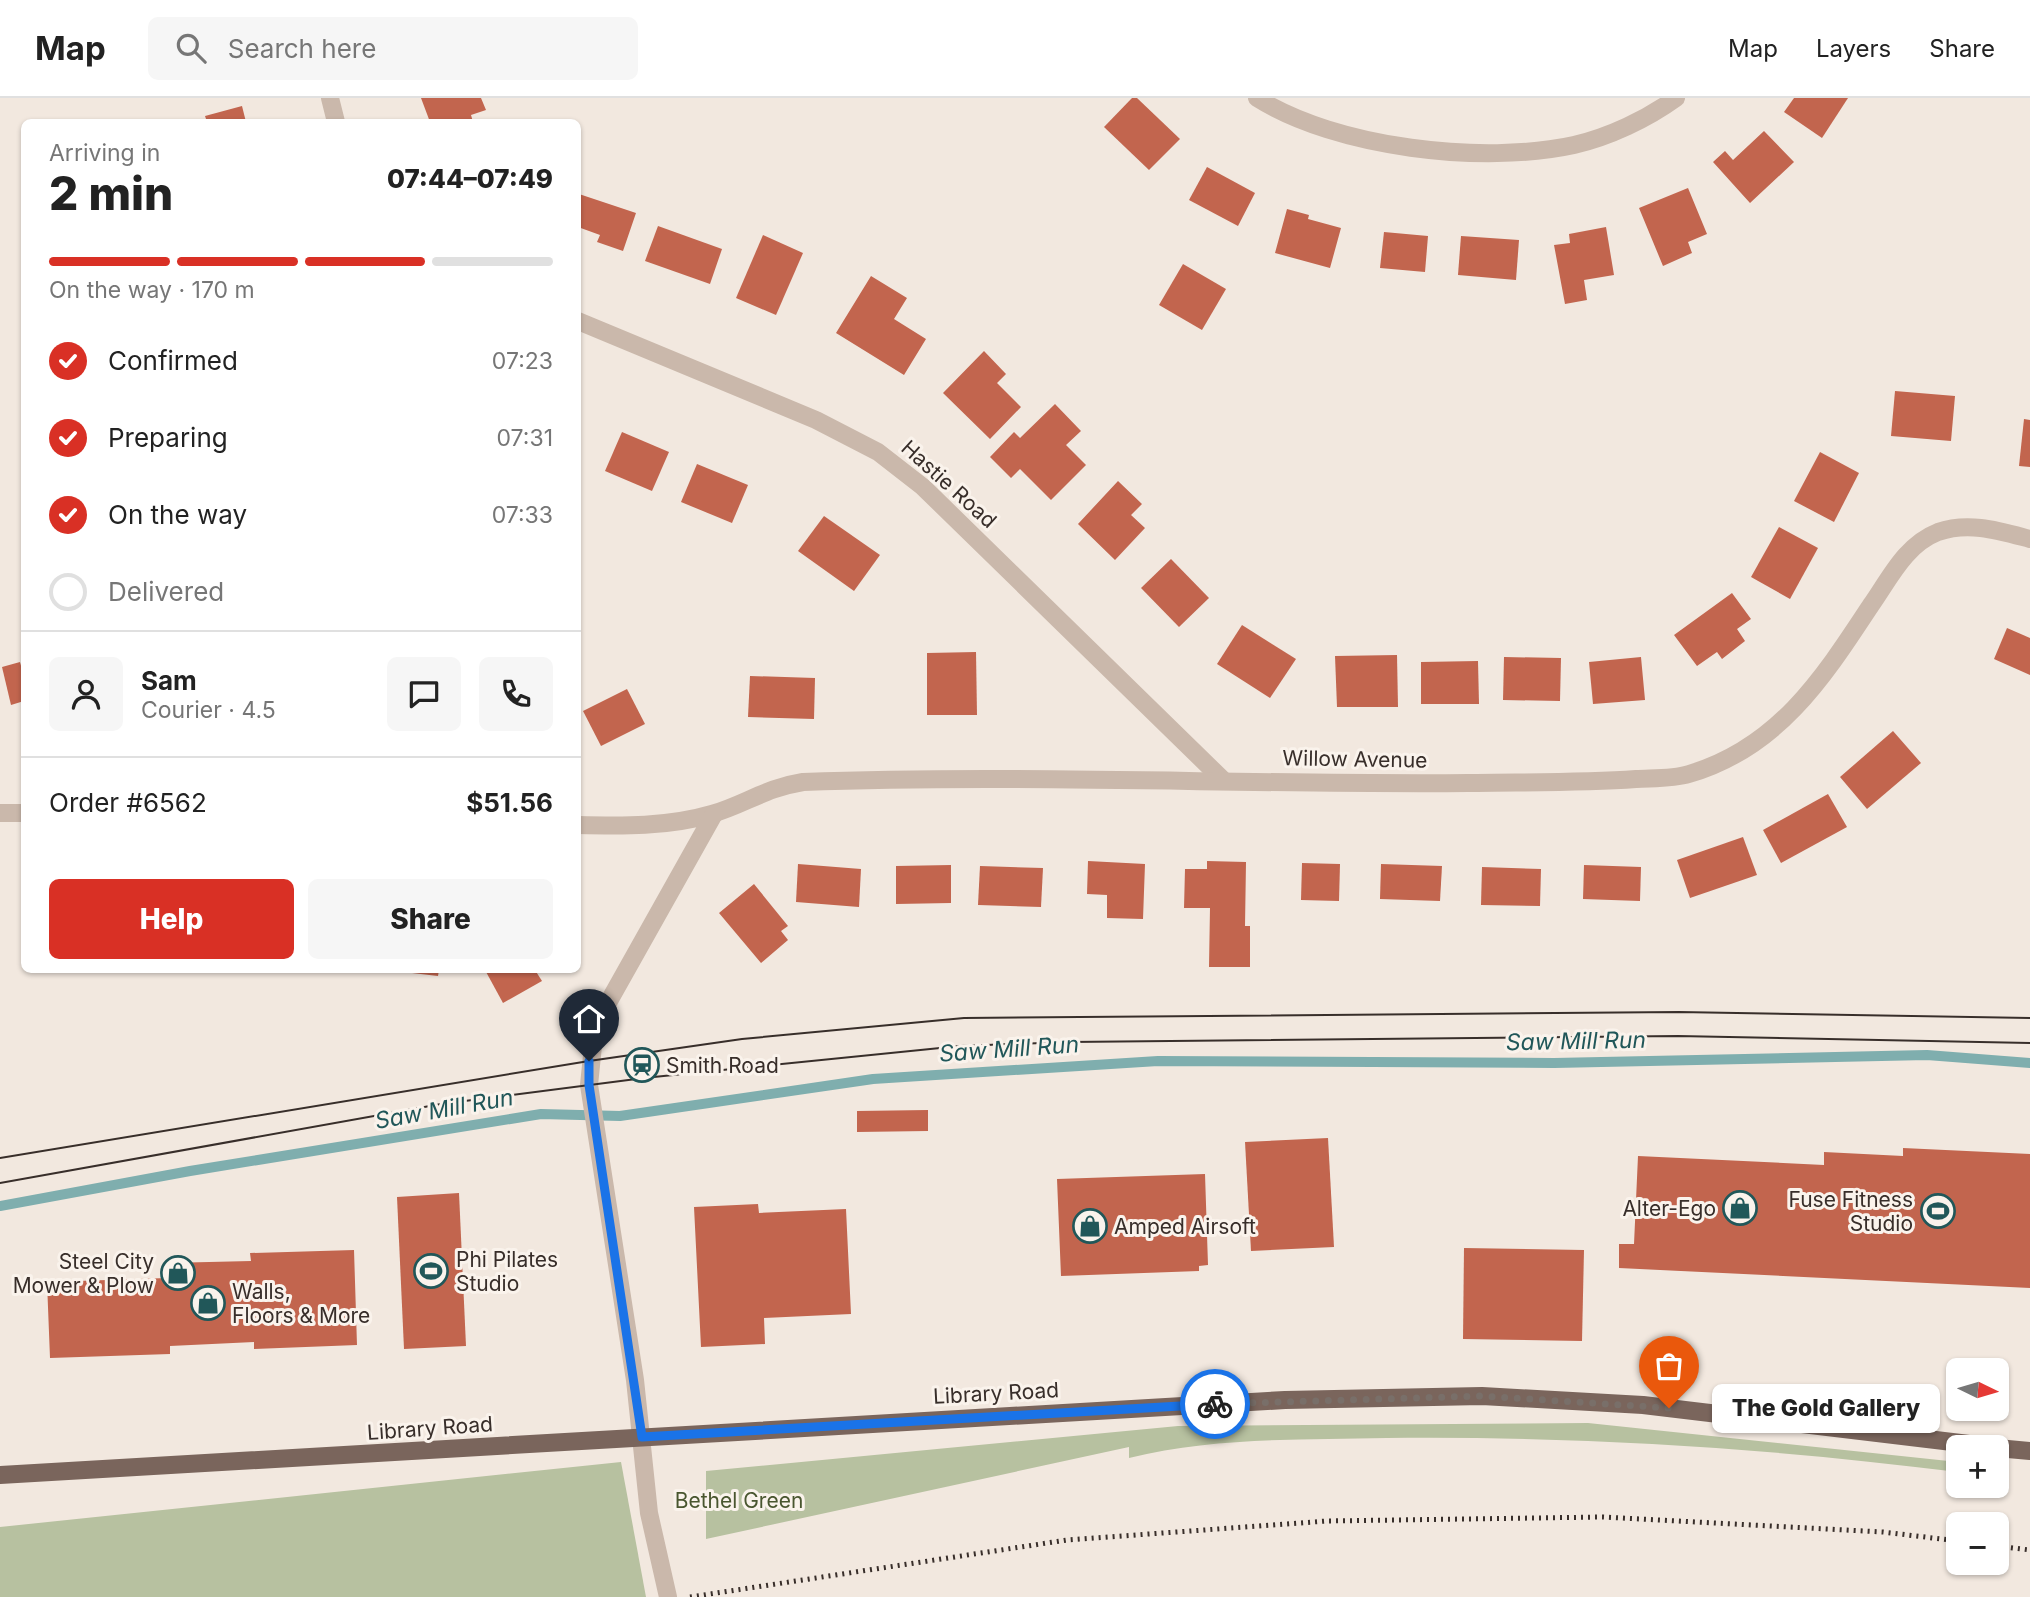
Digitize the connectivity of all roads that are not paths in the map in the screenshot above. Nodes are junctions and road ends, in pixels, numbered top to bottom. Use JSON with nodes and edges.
{"nodes":[{"id":1,"x":330,"y":98,"type":"edge"},
{"id":2,"x":1257,"y":98,"type":"edge"},
{"id":3,"x":1676,"y":98,"type":"edge"},
{"id":4,"x":335,"y":119,"type":"edge"},
{"id":5,"x":581,"y":322,"type":"edge"},
{"id":6,"x":2030,"y":539,"type":"edge"},
{"id":7,"x":1223,"y":780,"type":"junction"},
{"id":8,"x":0,"y":813,"type":"edge"},
{"id":9,"x":21,"y":813,"type":"edge"},
{"id":10,"x":714,"y":814,"type":"junction"},
{"id":11,"x":581,"y":825,"type":"edge"},
{"id":12,"x":642,"y":1437,"type":"junction"},
{"id":13,"x":1946,"y":1441,"type":"edge"},
{"id":14,"x":2009,"y":1449,"type":"edge"},
{"id":15,"x":2030,"y":1451,"type":"edge"},
{"id":16,"x":0,"y":1475,"type":"edge"},
{"id":17,"x":668,"y":1597,"type":"edge"}],
"edges":[{"from":1,"to":4,"type":"street"},
{"from":2,"to":3,"type":"street"},
{"from":5,"to":7,"type":"street","name":"Hastie Road"},
{"from":6,"to":7,"type":"street","name":"Willow Avenue"},
{"from":7,"to":10,"type":"street","name":"Willow Avenue"},
{"from":8,"to":9,"type":"street"},
{"from":10,"to":11,"type":"street","name":"Willow Avenue"},
{"from":10,"to":12,"type":"street"},
{"from":12,"to":13,"type":"main road","name":"Library Road"},
{"from":12,"to":16,"type":"main road","name":"Library Road"},
{"from":12,"to":17,"type":"street"},
{"from":14,"to":15,"type":"main road","name":"Library Road"}]}
